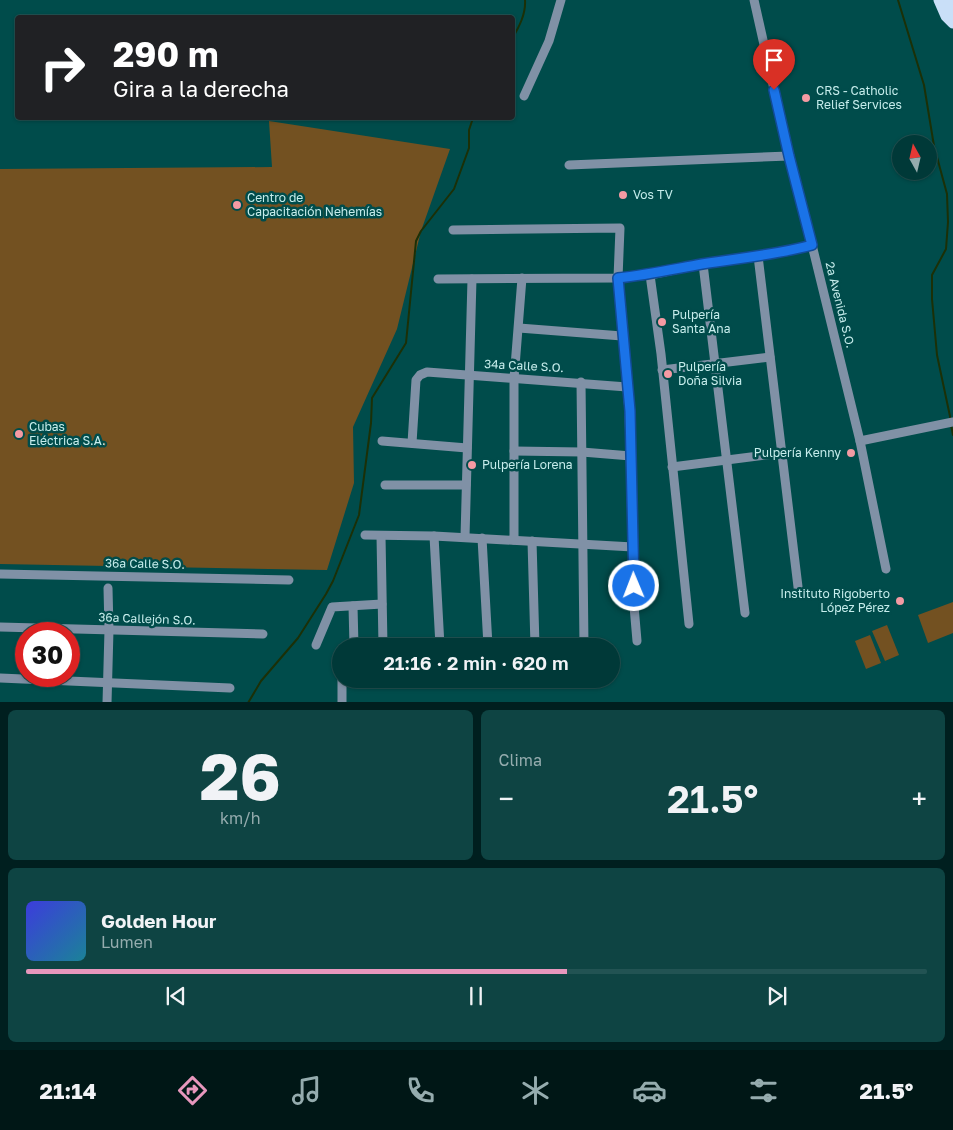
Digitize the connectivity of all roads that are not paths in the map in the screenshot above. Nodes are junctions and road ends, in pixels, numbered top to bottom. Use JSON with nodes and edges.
{"nodes":[{"id":1,"x":561,"y":0,"type":"edge"},
{"id":2,"x":754,"y":0,"type":"edge"},
{"id":3,"x":939,"y":0,"type":"edge"},
{"id":4,"x":949,"y":0,"type":"edge"},
{"id":5,"x":953,"y":11,"type":"edge"},
{"id":6,"x":953,"y":23,"type":"edge"},
{"id":7,"x":524,"y":96,"type":"dead end"},
{"id":8,"x":789,"y":156,"type":"junction"},
{"id":9,"x":569,"y":165,"type":"dead end"},
{"id":10,"x":453,"y":230,"type":"dead end"},
{"id":11,"x":812,"y":245,"type":"junction"},
{"id":12,"x":758,"y":256,"type":"junction"},
{"id":13,"x":703,"y":264,"type":"junction"},
{"id":14,"x":650,"y":275,"type":"junction"},
{"id":15,"x":472,"y":278,"type":"junction"},
{"id":16,"x":522,"y":278,"type":"junction"},
{"id":17,"x":618,"y":278,"type":"junction"},
{"id":18,"x":438,"y":279,"type":"dead end"},
{"id":19,"x":519,"y":328,"type":"junction"},
{"id":20,"x":622,"y":336,"type":"junction"},
{"id":21,"x":770,"y":357,"type":"junction"},
{"id":22,"x":715,"y":364,"type":"junction"},
{"id":23,"x":662,"y":370,"type":"junction"},
{"id":24,"x":468,"y":375,"type":"junction"},
{"id":25,"x":514,"y":379,"type":"junction"},
{"id":26,"x":581,"y":382,"type":"junction"},
{"id":27,"x":627,"y":387,"type":"junction"},
{"id":28,"x":949,"y":423,"type":"edge"},
{"id":29,"x":382,"y":441,"type":"dead end"},
{"id":30,"x":860,"y":441,"type":"junction"},
{"id":31,"x":412,"y":444,"type":"junction"},
{"id":32,"x":467,"y":448,"type":"junction"},
{"id":33,"x":514,"y":451,"type":"junction"},
{"id":34,"x":582,"y":452,"type":"junction"},
{"id":35,"x":782,"y":453,"type":"junction"},
{"id":36,"x":631,"y":456,"type":"junction"},
{"id":37,"x":727,"y":460,"type":"junction"},
{"id":38,"x":672,"y":466,"type":"junction"},
{"id":39,"x":385,"y":485,"type":"dead end"},
{"id":40,"x":466,"y":485,"type":"junction"},
{"id":41,"x":365,"y":535,"type":"dead end"},
{"id":42,"x":381,"y":536,"type":"junction"},
{"id":43,"x":434,"y":536,"type":"junction"},
{"id":44,"x":465,"y":537,"type":"junction"},
{"id":45,"x":482,"y":538,"type":"junction"},
{"id":46,"x":514,"y":540,"type":"junction"},
{"id":47,"x":532,"y":541,"type":"junction"},
{"id":48,"x":582,"y":544,"type":"junction"},
{"id":49,"x":633,"y":547,"type":"junction"},
{"id":50,"x":886,"y":569,"type":"dead end"},
{"id":51,"x":0,"y":574,"type":"edge"},
{"id":52,"x":289,"y":580,"type":"dead end"},
{"id":53,"x":108,"y":588,"type":"dead end"},
{"id":54,"x":799,"y":595,"type":"dead end"},
{"id":55,"x":382,"y":604,"type":"junction"},
{"id":56,"x":353,"y":606,"type":"junction"},
{"id":57,"x":745,"y":613,"type":"dead end"},
{"id":58,"x":689,"y":624,"type":"dead end"},
{"id":59,"x":0,"y":627,"type":"edge"},
{"id":60,"x":109,"y":630,"type":"junction"},
{"id":61,"x":263,"y":634,"type":"dead end"},
{"id":62,"x":354,"y":638,"type":"edge"},
{"id":63,"x":384,"y":638,"type":"edge"},
{"id":64,"x":440,"y":638,"type":"edge"},
{"id":65,"x":488,"y":638,"type":"edge"},
{"id":66,"x":535,"y":638,"type":"edge"},
{"id":67,"x":584,"y":638,"type":"edge"},
{"id":68,"x":637,"y":641,"type":"dead end"},
{"id":69,"x":316,"y":645,"type":"dead end"},
{"id":70,"x":0,"y":678,"type":"edge"},
{"id":71,"x":108,"y":682,"type":"junction"},
{"id":72,"x":230,"y":688,"type":"dead end"},
{"id":73,"x":342,"y":688,"type":"edge"},
{"id":74,"x":107,"y":702,"type":"edge"},
{"id":75,"x":342,"y":702,"type":"edge"}],
"edges":[{"from":1,"to":7,"type":"street"},
{"from":2,"to":8,"type":"street","name":"2a Avenida S.O."},
{"from":3,"to":6,"type":"main road"},
{"from":4,"to":5,"type":"main road"},
{"from":8,"to":9,"type":"street"},
{"from":8,"to":11,"type":"street","name":"2a Avenida S.O."},
{"from":10,"to":17,"type":"street"},
{"from":11,"to":12,"type":"street"},
{"from":11,"to":30,"type":"street","name":"2a Avenida S.O."},
{"from":12,"to":13,"type":"street"},
{"from":12,"to":21,"type":"street"},
{"from":13,"to":14,"type":"street"},
{"from":13,"to":22,"type":"street"},
{"from":14,"to":17,"type":"street"},
{"from":14,"to":23,"type":"street"},
{"from":15,"to":16,"type":"street"},
{"from":15,"to":18,"type":"street"},
{"from":15,"to":24,"type":"street"},
{"from":16,"to":17,"type":"street"},
{"from":16,"to":19,"type":"street"},
{"from":17,"to":20,"type":"street"},
{"from":19,"to":20,"type":"street"},
{"from":19,"to":25,"type":"street"},
{"from":20,"to":27,"type":"street"},
{"from":21,"to":22,"type":"street"},
{"from":21,"to":35,"type":"street"},
{"from":22,"to":23,"type":"street"},
{"from":22,"to":37,"type":"street"},
{"from":23,"to":38,"type":"street"},
{"from":24,"to":25,"type":"street","name":"34a Calle S.O."},
{"from":24,"to":31,"type":"street","name":"34a Calle S.O."},
{"from":24,"to":32,"type":"street"},
{"from":25,"to":26,"type":"street","name":"34a Calle S.O."},
{"from":25,"to":33,"type":"street"},
{"from":26,"to":27,"type":"street","name":"34a Calle S.O."},
{"from":26,"to":34,"type":"street"},
{"from":27,"to":36,"type":"street"},
{"from":28,"to":30,"type":"street"},
{"from":29,"to":31,"type":"street"},
{"from":30,"to":50,"type":"street","name":"2a Avenida S.O."},
{"from":31,"to":32,"type":"street"},
{"from":32,"to":40,"type":"street"},
{"from":33,"to":34,"type":"street"},
{"from":33,"to":46,"type":"street"},
{"from":34,"to":36,"type":"street"},
{"from":34,"to":48,"type":"street"},
{"from":35,"to":37,"type":"street"},
{"from":35,"to":54,"type":"street"},
{"from":36,"to":49,"type":"street"},
{"from":37,"to":38,"type":"street"},
{"from":37,"to":57,"type":"street"},
{"from":38,"to":58,"type":"street"},
{"from":39,"to":40,"type":"street"},
{"from":40,"to":44,"type":"street"},
{"from":41,"to":42,"type":"street"},
{"from":42,"to":43,"type":"street"},
{"from":42,"to":55,"type":"street"},
{"from":43,"to":44,"type":"street"},
{"from":43,"to":64,"type":"street"},
{"from":44,"to":45,"type":"street"},
{"from":45,"to":46,"type":"street"},
{"from":45,"to":65,"type":"street"},
{"from":46,"to":47,"type":"street"},
{"from":47,"to":48,"type":"street"},
{"from":47,"to":66,"type":"street"},
{"from":48,"to":49,"type":"street"},
{"from":48,"to":67,"type":"street"},
{"from":49,"to":68,"type":"street"},
{"from":51,"to":52,"type":"street","name":"36a Calle S.O."},
{"from":53,"to":60,"type":"street"},
{"from":55,"to":56,"type":"street"},
{"from":55,"to":63,"type":"street"},
{"from":56,"to":62,"type":"street"},
{"from":56,"to":69,"type":"street"},
{"from":59,"to":60,"type":"street","name":"36a Callejón S.O."},
{"from":60,"to":61,"type":"street","name":"36a Callejón S.O."},
{"from":60,"to":71,"type":"street"},
{"from":70,"to":71,"type":"street"},
{"from":71,"to":72,"type":"street"},
{"from":71,"to":74,"type":"street"},
{"from":73,"to":75,"type":"street"}]}
